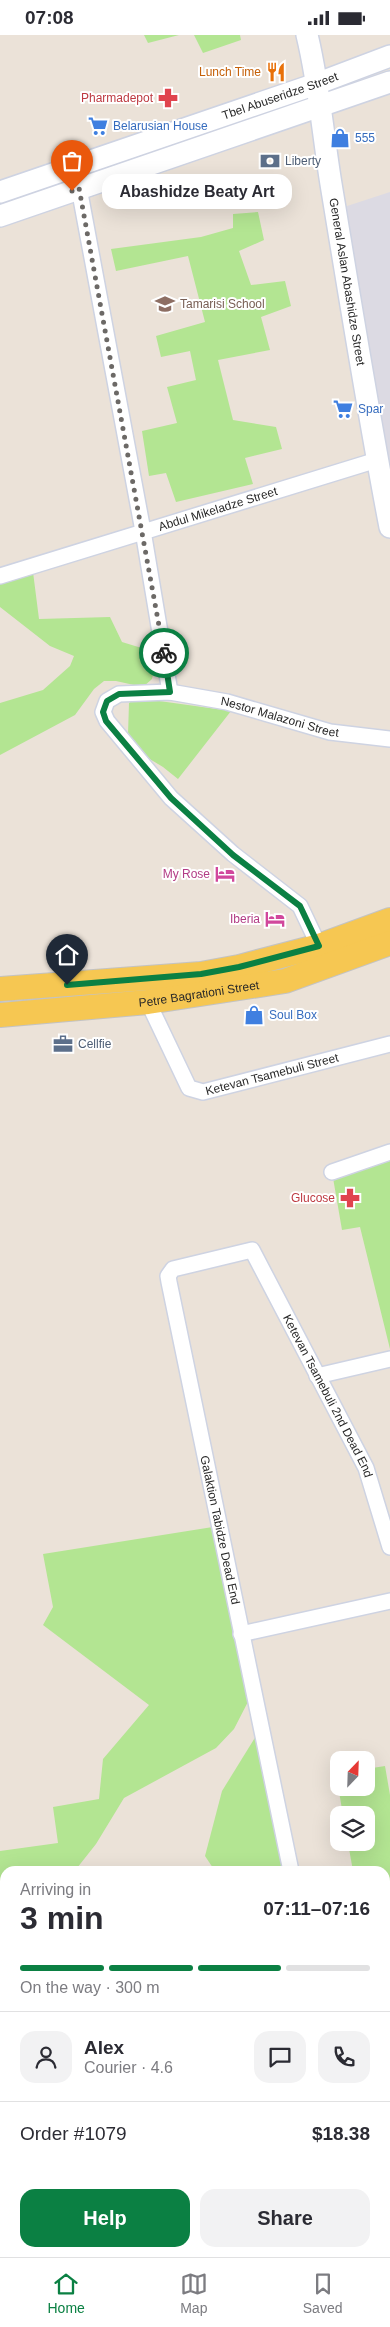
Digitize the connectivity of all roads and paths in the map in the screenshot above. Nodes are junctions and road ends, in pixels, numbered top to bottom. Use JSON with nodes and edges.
{"nodes":[{"id":1,"x":307,"y":35,"type":"edge"},
{"id":2,"x":390,"y":56,"type":"edge"},
{"id":3,"x":390,"y":82,"type":"edge"},
{"id":4,"x":316,"y":84,"type":"junction"},
{"id":5,"x":319,"y":107,"type":"junction"},
{"id":6,"x":79,"y":188,"type":"junction"},
{"id":7,"x":0,"y":193,"type":"edge"},
{"id":8,"x":0,"y":216,"type":"edge"},
{"id":9,"x":377,"y":460,"type":"junction"},
{"id":10,"x":386,"y":488,"type":"edge"},
{"id":11,"x":390,"y":527,"type":"edge"},
{"id":12,"x":143,"y":531,"type":"junction"},
{"id":13,"x":0,"y":576,"type":"edge"},
{"id":14,"x":170,"y":692,"type":"junction"},
{"id":15,"x":390,"y":739,"type":"edge"},
{"id":16,"x":390,"y":919,"type":"edge"},
{"id":17,"x":390,"y":943,"type":"edge"},
{"id":18,"x":319,"y":946,"type":"junction"},
{"id":19,"x":0,"y":989,"type":"edge"},
{"id":20,"x":148,"y":1002,"type":"junction"},
{"id":21,"x":0,"y":1015,"type":"edge"},
{"id":22,"x":390,"y":1044,"type":"edge"},
{"id":23,"x":390,"y":1153,"type":"edge"},
{"id":24,"x":332,"y":1172,"type":"dead end"},
{"id":25,"x":252,"y":1251,"type":"joint"},
{"id":26,"x":390,"y":1359,"type":"edge"},
{"id":27,"x":317,"y":1376,"type":"junction"},
{"id":28,"x":390,"y":1547,"type":"edge"},
{"id":29,"x":390,"y":1601,"type":"edge"},
{"id":30,"x":241,"y":1635,"type":"junction"},
{"id":31,"x":290,"y":1866,"type":"edge"}],
"edges":[{"from":1,"to":4,"type":"main road","name":"General Aslan Abashidze Street"},
{"from":2,"to":4,"type":"main road","name":"Tbel Abuseridze Street"},
{"from":3,"to":5,"type":"main road","name":"Tbel Abuseridze Street"},
{"from":4,"to":5,"type":"main road","name":"General Aslan Abashidze Street"},
{"from":4,"to":7,"type":"main road","name":"Tbel Abuseridze Street"},
{"from":5,"to":6,"type":"main road","name":"Tbel Abuseridze Street"},
{"from":5,"to":9,"type":"main road","name":"General Aslan Abashidze Street"},
{"from":6,"to":8,"type":"main road","name":"Tbel Abuseridze Street"},
{"from":6,"to":12,"type":"street"},
{"from":9,"to":10,"type":"main road","name":"General Aslan Abashidze Street"},
{"from":9,"to":12,"type":"street","name":"Abdul Mikeladze Street"},
{"from":10,"to":11,"type":"main road","name":"General Aslan Abashidze Street"},
{"from":12,"to":13,"type":"street","name":"Abdul Mikeladze Street"},
{"from":12,"to":14,"type":"street"},
{"from":14,"to":15,"type":"street","name":"Nestor Malazoni Street"},
{"from":14,"to":18,"type":"street","name":"Nestor Malazoni Street"},
{"from":16,"to":18,"type":"main road","name":"Petre Bagrationi Street"},
{"from":17,"to":20,"type":"main road","name":"Petre Bagrationi Street"},
{"from":18,"to":19,"type":"main road","name":"Petre Bagrationi Street"},
{"from":20,"to":21,"type":"main road","name":"Petre Bagrationi Street"},
{"from":20,"to":22,"type":"street","name":"Ketevan Tsamebuli Street"},
{"from":23,"to":24,"type":"street"},
{"from":25,"to":27,"type":"street","name":"Ketevan Tsamebuli 2nd Dead End"},
{"from":25,"to":30,"type":"street","name":"Galaktion Tabidze Dead End"},
{"from":26,"to":27,"type":"street"},
{"from":27,"to":28,"type":"street","name":"Ketevan Tsamebuli 2nd Dead End"},
{"from":29,"to":30,"type":"street"},
{"from":30,"to":31,"type":"street","name":"Galaktion Tabidze Dead End"}]}
